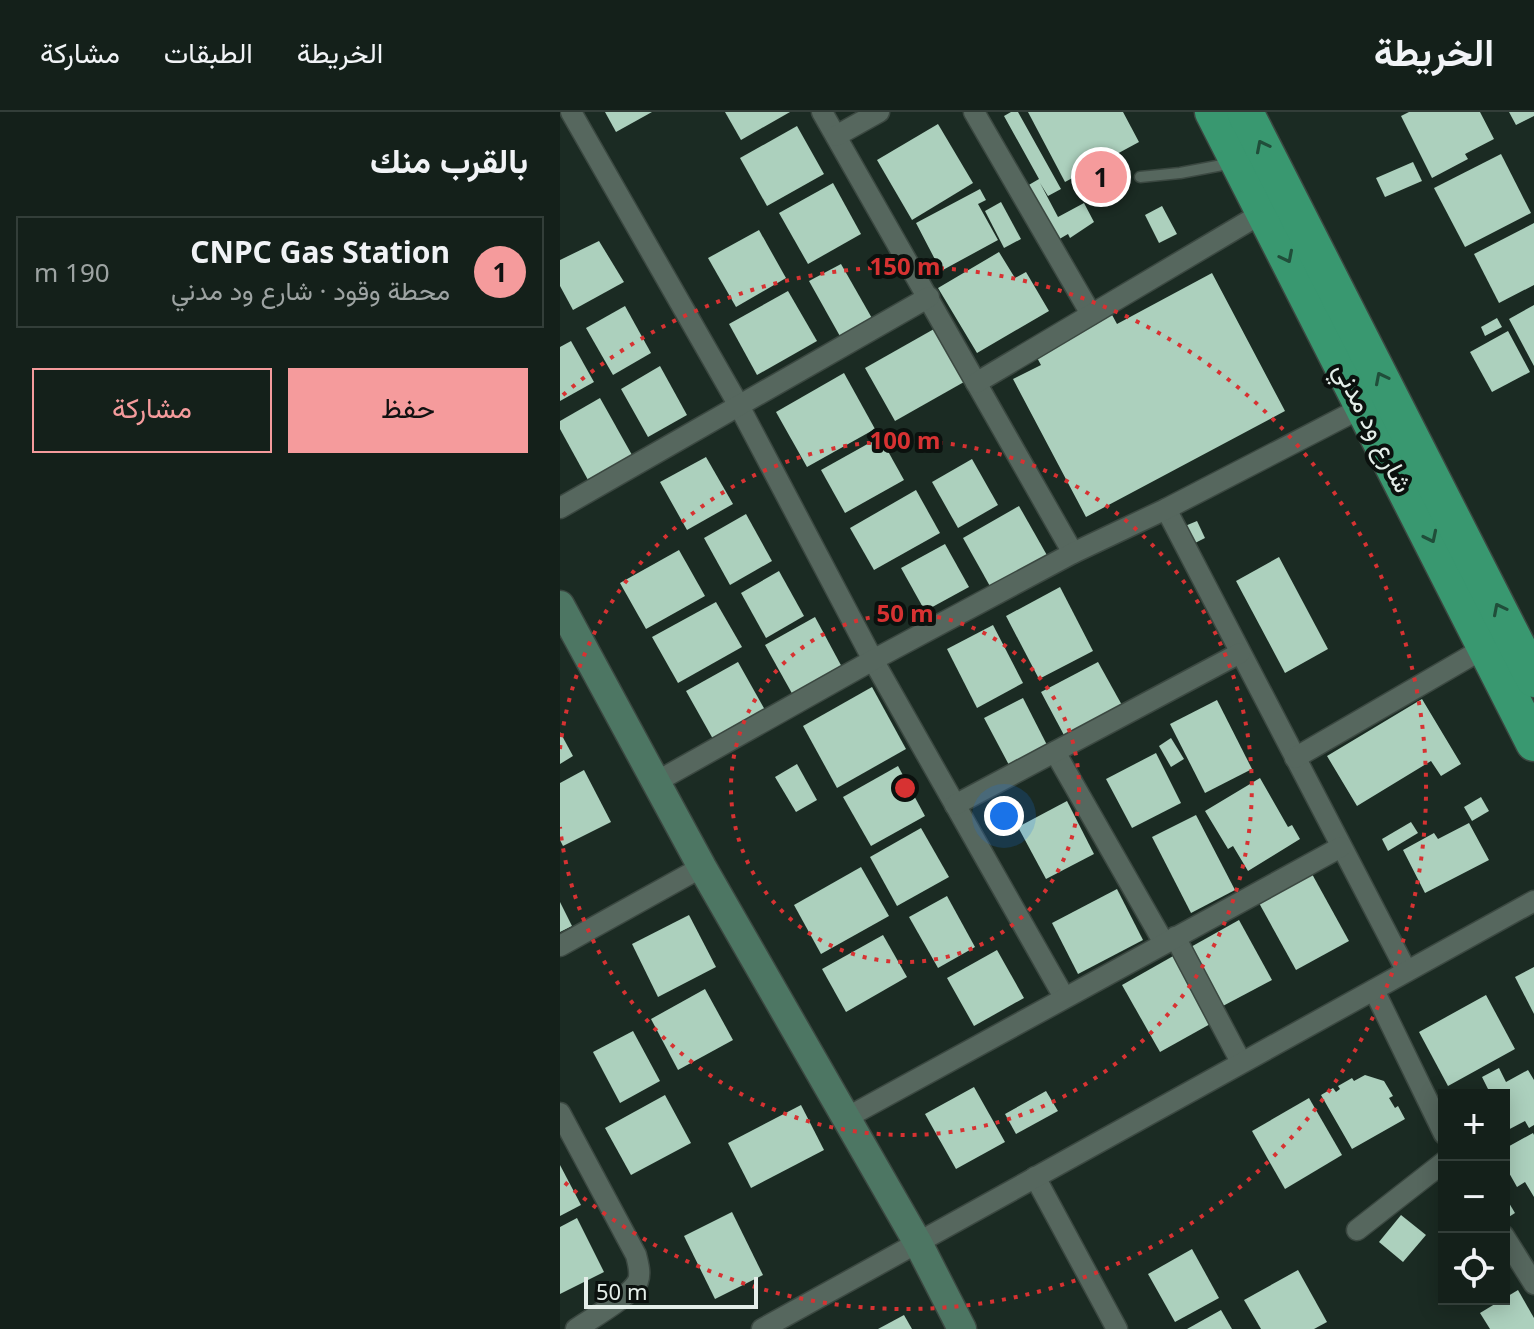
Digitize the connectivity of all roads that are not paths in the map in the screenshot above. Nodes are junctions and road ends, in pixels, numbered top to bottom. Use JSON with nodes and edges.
{"nodes":[{"id":1,"x":571,"y":112,"type":"edge"},
{"id":2,"x":822,"y":112,"type":"edge"},
{"id":3,"x":879,"y":112,"type":"edge"},
{"id":4,"x":974,"y":112,"type":"edge"},
{"id":5,"x":1213,"y":112,"type":"edge"},
{"id":6,"x":1245,"y":112,"type":"edge"},
{"id":7,"x":836,"y":136,"type":"junction"},
{"id":8,"x":1238,"y":161,"type":"junction"},
{"id":9,"x":1140,"y":177,"type":"dead end"},
{"id":10,"x":1264,"y":212,"type":"junction"},
{"id":11,"x":929,"y":297,"type":"junction"},
{"id":12,"x":1091,"y":314,"type":"junction"},
{"id":13,"x":976,"y":383,"type":"junction"},
{"id":14,"x":738,"y":404,"type":"junction"},
{"id":15,"x":1363,"y":407,"type":"junction"},
{"id":16,"x":560,"y":508,"type":"edge"},
{"id":17,"x":1166,"y":509,"type":"junction"},
{"id":18,"x":1073,"y":553,"type":"junction"},
{"id":19,"x":560,"y":605,"type":"edge"},
{"id":20,"x":1486,"y":647,"type":"junction"},
{"id":21,"x":1240,"y":653,"type":"junction"},
{"id":22,"x":873,"y":660,"type":"junction"},
{"id":23,"x":1534,"y":679,"type":"edge"},
{"id":24,"x":1534,"y":743,"type":"edge"},
{"id":25,"x":1055,"y":752,"type":"junction"},
{"id":26,"x":1295,"y":758,"type":"junction"},
{"id":27,"x":656,"y":782,"type":"junction"},
{"id":28,"x":955,"y":805,"type":"junction"},
{"id":29,"x":1341,"y":847,"type":"junction"},
{"id":30,"x":702,"y":867,"type":"junction"},
{"id":31,"x":1534,"y":901,"type":"edge"},
{"id":32,"x":1170,"y":940,"type":"junction"},
{"id":33,"x":560,"y":946,"type":"edge"},
{"id":34,"x":1406,"y":970,"type":"junction"},
{"id":35,"x":1374,"y":990,"type":"junction"},
{"id":36,"x":1064,"y":997,"type":"junction"},
{"id":37,"x":1241,"y":1062,"type":"junction"},
{"id":38,"x":560,"y":1113,"type":"edge"},
{"id":39,"x":846,"y":1118,"type":"junction"},
{"id":40,"x":1438,"y":1122,"type":"edge"},
{"id":41,"x":1438,"y":1167,"type":"edge"},
{"id":42,"x":1035,"y":1177,"type":"junction"},
{"id":43,"x":1357,"y":1230,"type":"dead end"},
{"id":44,"x":918,"y":1243,"type":"junction"},
{"id":45,"x":1510,"y":1246,"type":"edge"},
{"id":46,"x":1534,"y":1284,"type":"edge"},
{"id":47,"x":576,"y":1329,"type":"edge"},
{"id":48,"x":762,"y":1329,"type":"edge"},
{"id":49,"x":962,"y":1329,"type":"edge"},
{"id":50,"x":1117,"y":1329,"type":"edge"}],
"edges":[{"from":1,"to":14,"type":"street"},
{"from":2,"to":7,"type":"street"},
{"from":3,"to":7,"type":"street"},
{"from":4,"to":12,"type":"street"},
{"from":5,"to":8,"type":"highway","name":"شارع ود مدني"},
{"from":23,"to":6,"type":"highway","name":"شارع ود مدني","one_way":true},
{"from":7,"to":11,"type":"street"},
{"from":8,"to":9,"type":"lane"},
{"from":8,"to":10,"type":"highway","name":"شارع ود مدني"},
{"from":10,"to":12,"type":"street"},
{"from":10,"to":15,"type":"highway","name":"شارع ود مدني","one_way":true},
{"from":11,"to":13,"type":"street"},
{"from":11,"to":14,"type":"street"},
{"from":12,"to":13,"type":"street"},
{"from":13,"to":18,"type":"street"},
{"from":14,"to":16,"type":"street"},
{"from":14,"to":22,"type":"street"},
{"from":15,"to":17,"type":"street"},
{"from":15,"to":20,"type":"highway","name":"شارع ود مدني","one_way":true},
{"from":17,"to":18,"type":"street"},
{"from":17,"to":21,"type":"street"},
{"from":18,"to":22,"type":"street"},
{"from":19,"to":27,"type":"street"},
{"from":20,"to":24,"type":"highway","name":"شارع ود مدني"},
{"from":20,"to":26,"type":"street"},
{"from":21,"to":25,"type":"street"},
{"from":21,"to":26,"type":"street"},
{"from":22,"to":27,"type":"street"},
{"from":22,"to":28,"type":"street"},
{"from":25,"to":28,"type":"street"},
{"from":25,"to":32,"type":"street"},
{"from":26,"to":29,"type":"street"},
{"from":27,"to":30,"type":"street"},
{"from":28,"to":36,"type":"street"},
{"from":29,"to":32,"type":"street"},
{"from":29,"to":34,"type":"street"},
{"from":30,"to":33,"type":"street"},
{"from":30,"to":39,"type":"street"},
{"from":31,"to":34,"type":"street"},
{"from":32,"to":36,"type":"street"},
{"from":32,"to":37,"type":"street"},
{"from":34,"to":35,"type":"street"},
{"from":35,"to":37,"type":"street"},
{"from":35,"to":40,"type":"street"},
{"from":36,"to":39,"type":"street"},
{"from":37,"to":42,"type":"street"},
{"from":38,"to":47,"type":"street"},
{"from":39,"to":44,"type":"street"},
{"from":41,"to":43,"type":"street"},
{"from":42,"to":44,"type":"street"},
{"from":42,"to":50,"type":"street"},
{"from":44,"to":48,"type":"street"},
{"from":44,"to":49,"type":"street"},
{"from":45,"to":46,"type":"street"}]}
